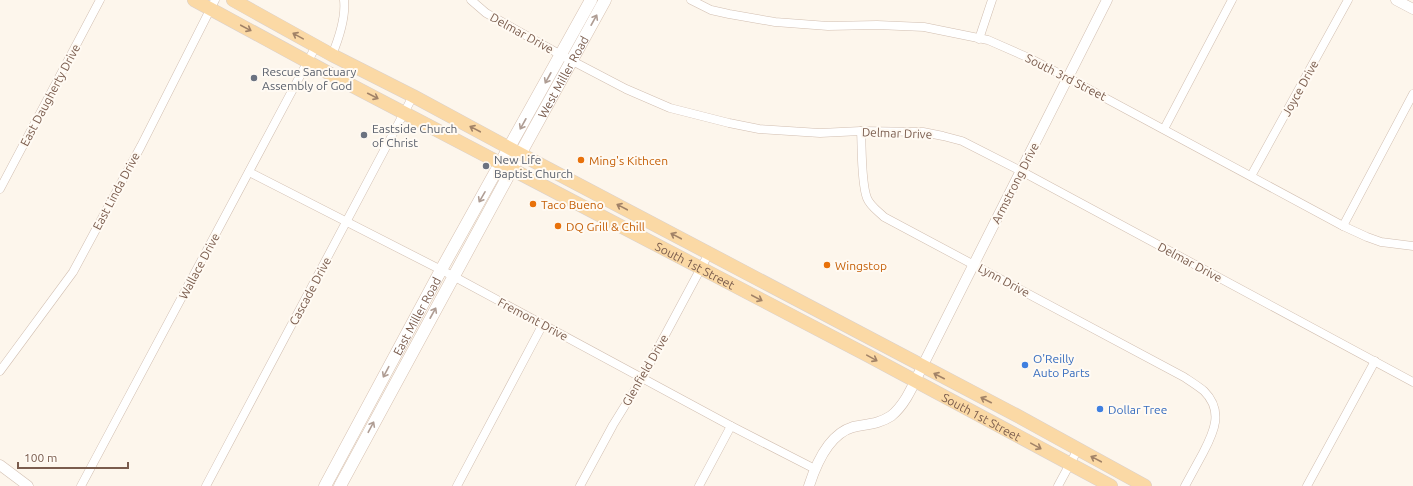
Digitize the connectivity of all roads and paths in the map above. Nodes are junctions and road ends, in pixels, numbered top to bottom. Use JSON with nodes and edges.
{"nodes":[{"id":1,"x":100,"y":0,"type":"edge"},
{"id":2,"x":194,"y":0,"type":"edge"},
{"id":3,"x":233,"y":0,"type":"edge"},
{"id":4,"x":344,"y":0,"type":"edge"},
{"id":5,"x":471,"y":0,"type":"edge"},
{"id":6,"x":591,"y":0,"type":"edge"},
{"id":7,"x":605,"y":0,"type":"edge"},
{"id":8,"x":690,"y":0,"type":"edge"},
{"id":9,"x":992,"y":0,"type":"edge"},
{"id":10,"x":1107,"y":0,"type":"edge"},
{"id":11,"x":1232,"y":0,"type":"edge"},
{"id":12,"x":1348,"y":0,"type":"edge"},
{"id":13,"x":1396,"y":0,"type":"edge"},
{"id":14,"x":213,"y":5,"type":"edge"},
{"id":15,"x":1413,"y":9,"type":"edge"},
{"id":16,"x":979,"y":39,"type":"junction"},
{"id":17,"x":316,"y":46,"type":"junction"},
{"id":18,"x":332,"y":55,"type":"junction"},
{"id":19,"x":561,"y":55,"type":"junction"},
{"id":20,"x":307,"y":61,"type":"junction"},
{"id":21,"x":572,"y":61,"type":"junction"},
{"id":22,"x":1068,"y":78,"type":"junction"},
{"id":23,"x":1413,"y":94,"type":"edge"},
{"id":24,"x":414,"y":96,"type":"junction"},
{"id":25,"x":404,"y":112,"type":"junction"},
{"id":26,"x":1164,"y":129,"type":"junction"},
{"id":27,"x":861,"y":131,"type":"junction"},
{"id":28,"x":515,"y":151,"type":"junction"},
{"id":29,"x":507,"y":166,"type":"junction"},
{"id":30,"x":1021,"y":171,"type":"junction"},
{"id":31,"x":249,"y":172,"type":"junction"},
{"id":32,"x":1251,"y":176,"type":"junction"},
{"id":33,"x":0,"y":189,"type":"edge"},
{"id":34,"x":601,"y":197,"type":"junction"},
{"id":35,"x":594,"y":212,"type":"junction"},
{"id":36,"x":346,"y":222,"type":"junction"},
{"id":37,"x":1343,"y":226,"type":"junction"},
{"id":38,"x":1413,"y":246,"type":"edge"},
{"id":39,"x":709,"y":253,"type":"junction"},
{"id":40,"x":974,"y":264,"type":"junction"},
{"id":41,"x":701,"y":268,"type":"junction"},
{"id":42,"x":441,"y":270,"type":"junction"},
{"id":43,"x":453,"y":276,"type":"junction"},
{"id":44,"x":817,"y":310,"type":"junction"},
{"id":45,"x":543,"y":324,"type":"junction"},
{"id":46,"x":809,"y":325,"type":"junction"},
{"id":47,"x":1375,"y":362,"type":"junction"},
{"id":48,"x":922,"y":367,"type":"junction"},
{"id":49,"x":0,"y":371,"type":"edge"},
{"id":50,"x":642,"y":378,"type":"junction"},
{"id":51,"x":915,"y":381,"type":"junction"},
{"id":52,"x":1413,"y":382,"type":"edge"},
{"id":53,"x":731,"y":426,"type":"junction"},
{"id":54,"x":350,"y":439,"type":"junction"},
{"id":55,"x":362,"y":445,"type":"junction"},
{"id":56,"x":1078,"y":449,"type":"junction"},
{"id":57,"x":1070,"y":464,"type":"junction"},
{"id":58,"x":0,"y":465,"type":"edge"},
{"id":59,"x":815,"y":469,"type":"junction"},
{"id":60,"x":28,"y":486,"type":"edge"},
{"id":61,"x":81,"y":486,"type":"edge"},
{"id":62,"x":206,"y":486,"type":"edge"},
{"id":63,"x":325,"y":486,"type":"edge"},
{"id":64,"x":340,"y":486,"type":"edge"},
{"id":65,"x":457,"y":486,"type":"edge"},
{"id":66,"x":580,"y":486,"type":"edge"},
{"id":67,"x":699,"y":486,"type":"edge"},
{"id":68,"x":809,"y":486,"type":"edge"},
{"id":69,"x":1058,"y":486,"type":"edge"},
{"id":70,"x":1111,"y":486,"type":"edge"},
{"id":71,"x":1145,"y":486,"type":"edge"},
{"id":72,"x":1185,"y":486,"type":"edge"},
{"id":73,"x":1307,"y":486,"type":"edge"}],
"edges":[{"from":1,"to":33,"type":"street","name":"East Daugherty Drive"},
{"from":2,"to":14,"type":"main road","name":"South 1st Street"},
{"from":17,"to":3,"type":"main road","name":"South 1st Street","one_way":true},
{"from":4,"to":18,"type":"street"},
{"from":5,"to":19,"type":"street","name":"Delmar Drive"},
{"from":6,"to":19,"type":"main road","name":"West Miller Road"},
{"from":21,"to":7,"type":"main road","name":"West Miller Road","one_way":true},
{"from":8,"to":16,"type":"street","name":"South 3rd Street"},
{"from":9,"to":16,"type":"street"},
{"from":10,"to":22,"type":"street","name":"Armstrong Drive"},
{"from":11,"to":26,"type":"street"},
{"from":12,"to":32,"type":"street","name":"Joyce Drive"},
{"from":13,"to":15,"type":"street"},
{"from":14,"to":20,"type":"main road","name":"South 1st Street","one_way":true},
{"from":14,"to":49,"type":"street","name":"East Linda Drive"},
{"from":16,"to":22,"type":"street","name":"South 3rd Street"},
{"from":17,"to":18,"type":"main road","name":"South 1st Street"},
{"from":17,"to":20,"type":"street","name":"Wallace Drive"},
{"from":18,"to":24,"type":"main road","name":"South 1st Street"},
{"from":19,"to":21,"type":"street","name":"Delmar Drive"},
{"from":19,"to":28,"type":"main road","name":"West Miller Road","one_way":true},
{"from":20,"to":25,"type":"main road","name":"South 1st Street","one_way":true},
{"from":20,"to":31,"type":"street","name":"Wallace Drive"},
{"from":21,"to":27,"type":"street","name":"Delmar Drive"},
{"from":21,"to":28,"type":"main road","name":"West Miller Road"},
{"from":22,"to":26,"type":"street","name":"South 3rd Street"},
{"from":22,"to":30,"type":"street","name":"Armstrong Drive"},
{"from":23,"to":37,"type":"street"},
{"from":24,"to":25,"type":"street","name":"Cascade Drive"},
{"from":28,"to":24,"type":"main road","name":"South 1st Street","one_way":true},
{"from":25,"to":29,"type":"main road","name":"South 1st Street"},
{"from":25,"to":36,"type":"street","name":"Cascade Drive"},
{"from":26,"to":32,"type":"street","name":"South 3rd Street"},
{"from":27,"to":30,"type":"street","name":"Delmar Drive"},
{"from":27,"to":40,"type":"street","name":"Lynn Drive"},
{"from":28,"to":29,"type":"main road","name":"East Miller Road"},
{"from":28,"to":34,"type":"main road","name":"South 1st Street"},
{"from":29,"to":35,"type":"main road","name":"South 1st Street"},
{"from":29,"to":42,"type":"main road","name":"East Miller Road","one_way":true},
{"from":29,"to":43,"type":"main road","name":"East Miller Road"},
{"from":30,"to":40,"type":"street","name":"Armstrong Drive"},
{"from":30,"to":47,"type":"street","name":"Delmar Drive"},
{"from":31,"to":36,"type":"street","name":"Fremont Drive"},
{"from":31,"to":61,"type":"street","name":"Wallace Drive"},
{"from":32,"to":37,"type":"street","name":"South 3rd Street"},
{"from":34,"to":35,"type":"main road"},
{"from":39,"to":34,"type":"main road","name":"South 1st Street","one_way":true},
{"from":35,"to":41,"type":"main road","name":"South 1st Street"},
{"from":36,"to":42,"type":"street","name":"Fremont Drive"},
{"from":36,"to":62,"type":"street","name":"Cascade Drive"},
{"from":37,"to":38,"type":"street","name":"South 3rd Street"},
{"from":39,"to":41,"type":"street","name":"Glenfield Drive"},
{"from":39,"to":44,"type":"main road","name":"South 1st Street"},
{"from":40,"to":48,"type":"street","name":"Armstrong Drive"},
{"from":40,"to":72,"type":"street","name":"Lynn Drive"},
{"from":41,"to":46,"type":"main road","name":"South 1st Street","one_way":true},
{"from":41,"to":50,"type":"street","name":"Glenfield Drive"},
{"from":42,"to":43,"type":"street","name":"Fremont Drive"},
{"from":42,"to":54,"type":"main road","name":"East Miller Road","one_way":true},
{"from":43,"to":45,"type":"street","name":"Fremont Drive"},
{"from":55,"to":43,"type":"main road","name":"East Miller Road","one_way":true},
{"from":44,"to":46,"type":"main road"},
{"from":44,"to":48,"type":"main road","name":"South 1st Street"},
{"from":45,"to":50,"type":"street","name":"Fremont Drive"},
{"from":45,"to":65,"type":"street"},
{"from":46,"to":51,"type":"main road","name":"South 1st Street","one_way":true},
{"from":47,"to":52,"type":"street","name":"Delmar Drive"},
{"from":47,"to":73,"type":"street"},
{"from":48,"to":51,"type":"street","name":"Armstrong Drive"},
{"from":56,"to":48,"type":"main road","name":"South 1st Street","one_way":true},
{"from":50,"to":53,"type":"street","name":"Fremont Drive"},
{"from":50,"to":66,"type":"street","name":"Glenfield Drive"},
{"from":51,"to":57,"type":"main road","name":"South 1st Street","one_way":true},
{"from":51,"to":59,"type":"street","name":"Armstrong Drive"},
{"from":53,"to":59,"type":"street","name":"Fremont Drive"},
{"from":53,"to":67,"type":"street"},
{"from":54,"to":55,"type":"main road"},
{"from":54,"to":63,"type":"main road","name":"East Miller Road"},
{"from":55,"to":64,"type":"main road","name":"East Miller Road"},
{"from":56,"to":57,"type":"street"},
{"from":71,"to":56,"type":"main road","name":"South 1st Street","one_way":true},
{"from":57,"to":69,"type":"street"},
{"from":57,"to":70,"type":"main road","name":"South 1st Street"},
{"from":58,"to":60,"type":"street"},
{"from":59,"to":68,"type":"street","name":"Armstrong Drive"}]}
